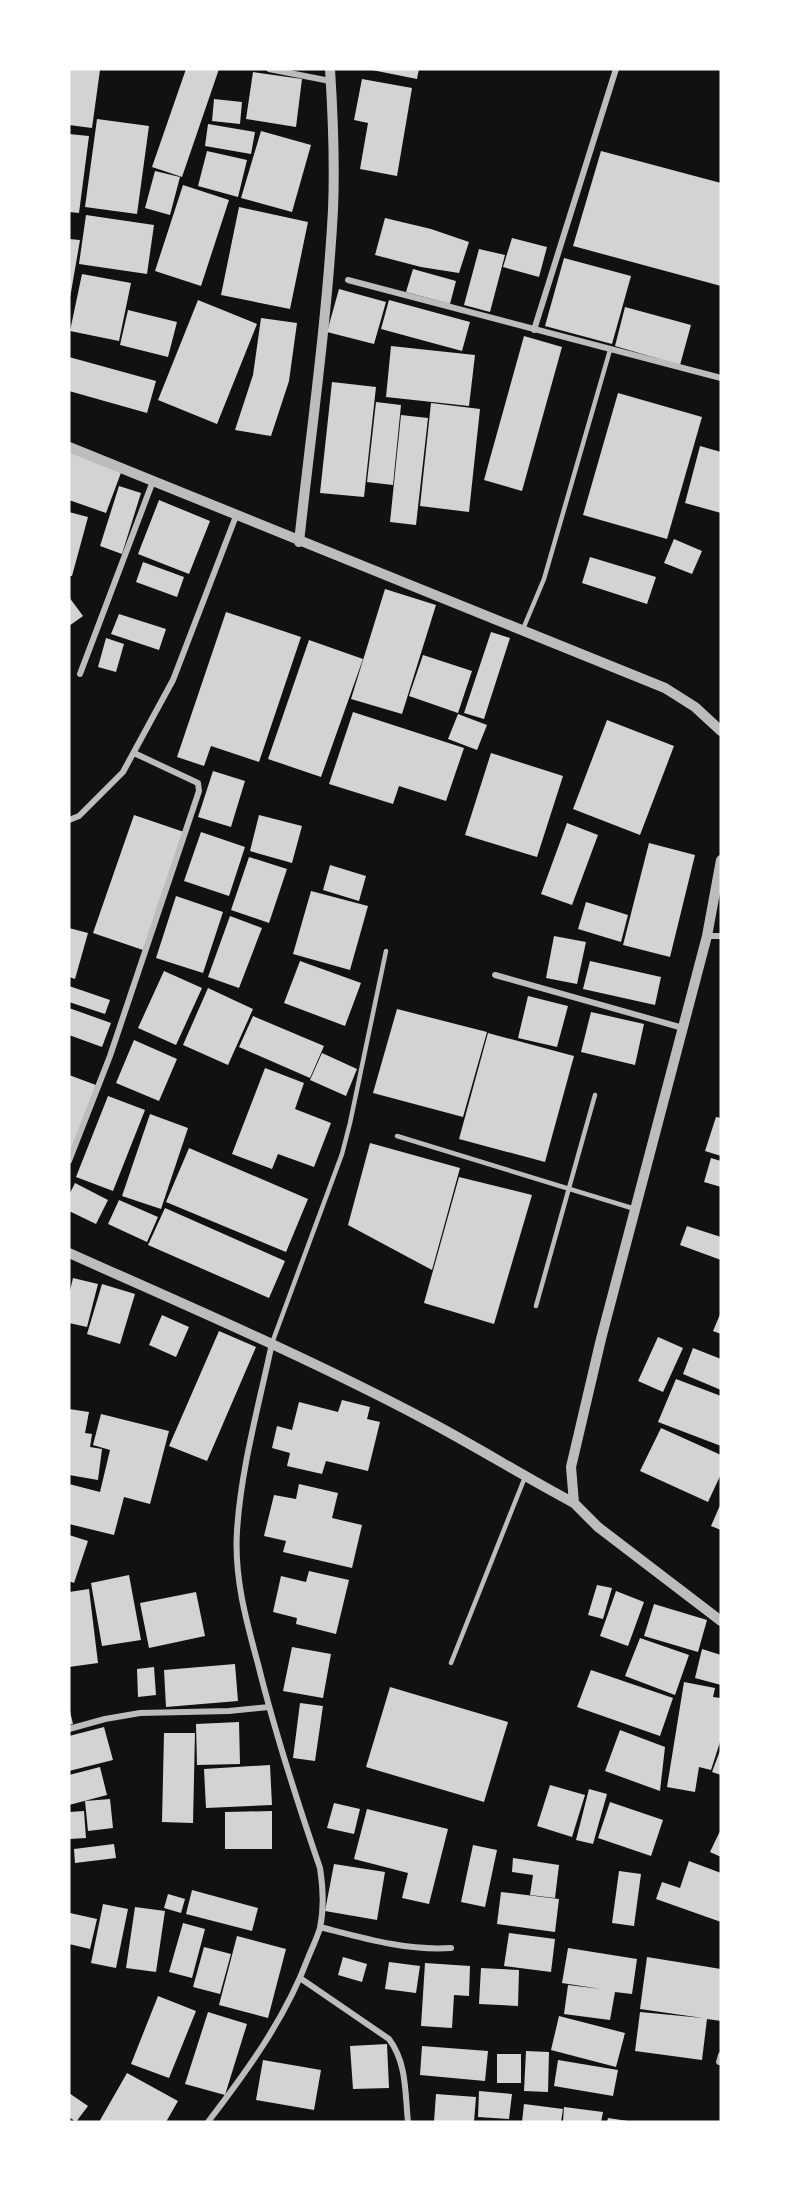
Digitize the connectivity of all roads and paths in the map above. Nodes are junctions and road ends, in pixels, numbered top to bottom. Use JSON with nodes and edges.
{"nodes":[{"id":1,"x":269,"y":69,"type":"edge"},
{"id":2,"x":330,"y":69,"type":"edge"},
{"id":3,"x":616,"y":69,"type":"edge"},
{"id":4,"x":330,"y":81,"type":"junction"},
{"id":5,"x":348,"y":280,"type":"dead end"},
{"id":6,"x":534,"y":330,"type":"junction"},
{"id":7,"x":610,"y":350,"type":"junction"},
{"id":8,"x":721,"y":378,"type":"edge"},
{"id":9,"x":69,"y":447,"type":"edge"},
{"id":10,"x":153,"y":481,"type":"junction"},
{"id":11,"x":236,"y":516,"type":"junction"},
{"id":12,"x":299,"y":542,"type":"junction"},
{"id":13,"x":523,"y":629,"type":"junction"},
{"id":14,"x":80,"y":674,"type":"dead end"},
{"id":15,"x":721,"y":730,"type":"edge"},
{"id":16,"x":134,"y":753,"type":"junction"},
{"id":17,"x":69,"y":820,"type":"edge"},
{"id":18,"x":721,"y":860,"type":"edge"},
{"id":19,"x":707,"y":936,"type":"junction"},
{"id":20,"x":721,"y":936,"type":"edge"},
{"id":21,"x":386,"y":951,"type":"dead end"},
{"id":22,"x":495,"y":975,"type":"dead end"},
{"id":23,"x":683,"y":1028,"type":"junction"},
{"id":24,"x":595,"y":1095,"type":"dead end"},
{"id":25,"x":397,"y":1137,"type":"dead end"},
{"id":26,"x":69,"y":1161,"type":"edge"},
{"id":27,"x":568,"y":1188,"type":"junction"},
{"id":28,"x":635,"y":1209,"type":"junction"},
{"id":29,"x":69,"y":1253,"type":"edge"},
{"id":30,"x":536,"y":1306,"type":"dead end"},
{"id":31,"x":272,"y":1343,"type":"junction"},
{"id":32,"x":525,"y":1477,"type":"junction"},
{"id":33,"x":574,"y":1503,"type":"junction"},
{"id":34,"x":721,"y":1621,"type":"edge"},
{"id":35,"x":451,"y":1663,"type":"dead end"},
{"id":36,"x":269,"y":1707,"type":"junction"},
{"id":37,"x":69,"y":1729,"type":"edge"},
{"id":38,"x":320,"y":1928,"type":"junction"},
{"id":39,"x":451,"y":1948,"type":"dead end"},
{"id":40,"x":300,"y":1978,"type":"junction"},
{"id":41,"x":208,"y":2122,"type":"edge"},
{"id":42,"x":408,"y":2122,"type":"edge"}],
"edges":[{"from":1,"to":4,"type":"street"},
{"from":2,"to":4,"type":"street"},
{"from":3,"to":6,"type":"street"},
{"from":4,"to":12,"type":"street"},
{"from":5,"to":6,"type":"street"},
{"from":6,"to":7,"type":"street"},
{"from":7,"to":8,"type":"street"},
{"from":7,"to":13,"type":"lane"},
{"from":9,"to":10,"type":"street"},
{"from":10,"to":11,"type":"street"},
{"from":10,"to":14,"type":"street"},
{"from":11,"to":12,"type":"street"},
{"from":11,"to":16,"type":"street"},
{"from":12,"to":13,"type":"street"},
{"from":13,"to":15,"type":"street"},
{"from":16,"to":17,"type":"street"},
{"from":16,"to":26,"type":"street"},
{"from":18,"to":19,"type":"street"},
{"from":19,"to":20,"type":"street"},
{"from":19,"to":23,"type":"street"},
{"from":21,"to":31,"type":"lane"},
{"from":22,"to":23,"type":"street"},
{"from":23,"to":28,"type":"street"},
{"from":24,"to":27,"type":"lane"},
{"from":25,"to":27,"type":"lane"},
{"from":27,"to":28,"type":"lane"},
{"from":27,"to":30,"type":"lane"},
{"from":28,"to":33,"type":"street"},
{"from":29,"to":31,"type":"street"},
{"from":31,"to":32,"type":"street"},
{"from":31,"to":36,"type":"street"},
{"from":32,"to":33,"type":"street"},
{"from":32,"to":35,"type":"lane"},
{"from":33,"to":34,"type":"street"},
{"from":36,"to":37,"type":"street"},
{"from":36,"to":38,"type":"street"},
{"from":38,"to":39,"type":"street"},
{"from":38,"to":40,"type":"street"},
{"from":40,"to":41,"type":"street"},
{"from":40,"to":42,"type":"street"}]}
